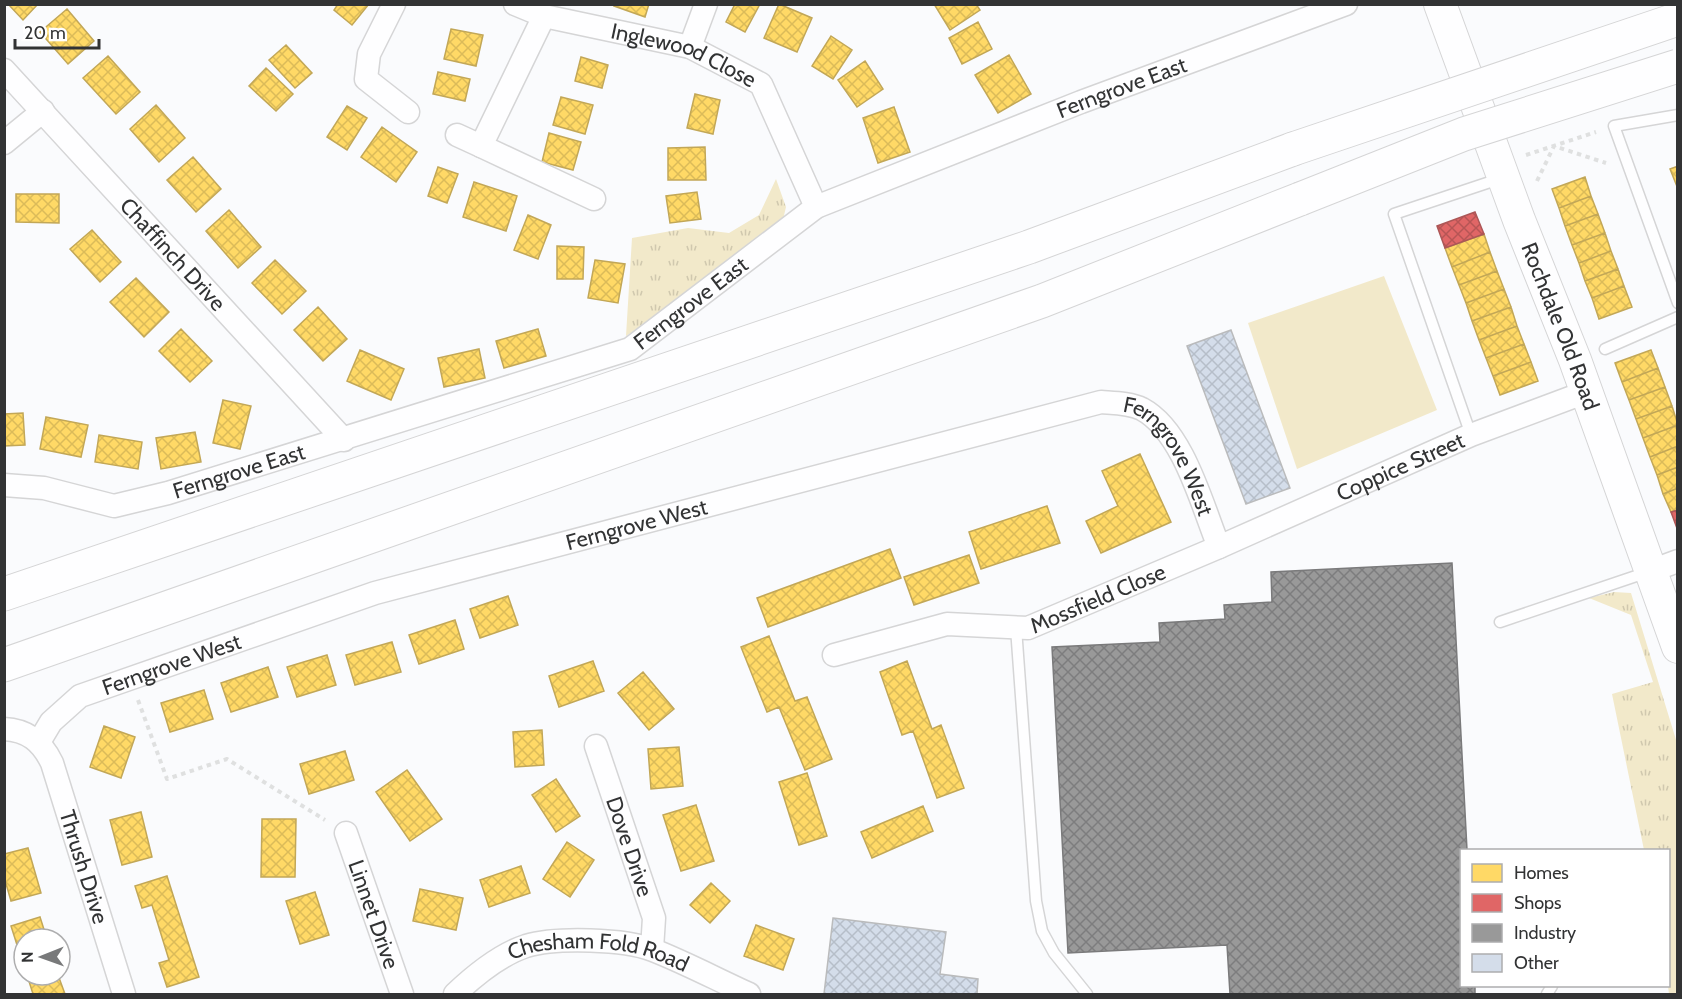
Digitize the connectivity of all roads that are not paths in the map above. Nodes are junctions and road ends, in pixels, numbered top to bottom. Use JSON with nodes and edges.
{"nodes":[{"id":1,"x":394,"y":4,"type":"edge"},
{"id":2,"x":514,"y":4,"type":"edge"},
{"id":3,"x":706,"y":4,"type":"edge"},
{"id":4,"x":1346,"y":4,"type":"edge"},
{"id":5,"x":1440,"y":4,"type":"edge"},
{"id":6,"x":544,"y":16,"type":"junction"},
{"id":7,"x":1677,"y":19,"type":"edge"},
{"id":8,"x":690,"y":47,"type":"junction"},
{"id":9,"x":1677,"y":66,"type":"edge"},
{"id":10,"x":4,"y":70,"type":"edge"},
{"id":11,"x":43,"y":111,"type":"junction"},
{"id":12,"x":408,"y":112,"type":"dead end"},
{"id":13,"x":1677,"y":115,"type":"edge"},
{"id":14,"x":457,"y":135,"type":"dead end"},
{"id":15,"x":4,"y":143,"type":"edge"},
{"id":16,"x":481,"y":146,"type":"junction"},
{"id":17,"x":1501,"y":171,"type":"junction"},
{"id":18,"x":594,"y":199,"type":"dead end"},
{"id":19,"x":816,"y":207,"type":"junction"},
{"id":20,"x":1677,"y":303,"type":"edge"},
{"id":21,"x":1677,"y":317,"type":"edge"},
{"id":22,"x":1605,"y":349,"type":"dead end"},
{"id":23,"x":1586,"y":392,"type":"junction"},
{"id":24,"x":1471,"y":435,"type":"junction"},
{"id":25,"x":344,"y":440,"type":"junction"},
{"id":26,"x":4,"y":485,"type":"edge"},
{"id":27,"x":1219,"y":547,"type":"junction"},
{"id":28,"x":1664,"y":566,"type":"edge"},
{"id":29,"x":4,"y":594,"type":"edge"},
{"id":30,"x":1500,"y":622,"type":"dead end"},
{"id":31,"x":1016,"y":627,"type":"junction"},
{"id":32,"x":1677,"y":648,"type":"edge"},
{"id":33,"x":834,"y":656,"type":"dead end"},
{"id":34,"x":4,"y":665,"type":"edge"},
{"id":35,"x":4,"y":729,"type":"edge"},
{"id":36,"x":39,"y":742,"type":"junction"},
{"id":37,"x":596,"y":746,"type":"dead end"},
{"id":38,"x":346,"y":832,"type":"road end"},
{"id":39,"x":651,"y":949,"type":"junction"},
{"id":40,"x":124,"y":994,"type":"edge"},
{"id":41,"x":402,"y":994,"type":"edge"},
{"id":42,"x":455,"y":994,"type":"edge"},
{"id":43,"x":749,"y":994,"type":"edge"},
{"id":44,"x":1087,"y":994,"type":"edge"}],
"edges":[{"from":1,"to":12,"type":"street"},
{"from":2,"to":6,"type":"street","name":"Inglewood Close"},
{"from":3,"to":8,"type":"street"},
{"from":4,"to":19,"type":"street","name":"Ferngrove East"},
{"from":5,"to":17,"type":"main road","name":"Rochdale Old Road"},
{"from":6,"to":8,"type":"street","name":"Inglewood Close"},
{"from":6,"to":16,"type":"street"},
{"from":7,"to":29,"type":"highway","bridge":true},
{"from":8,"to":19,"type":"street","name":"Inglewood Close"},
{"from":9,"to":34,"type":"highway","bridge":true},
{"from":10,"to":11,"type":"street","name":"Chaffinch Drive"},
{"from":11,"to":15,"type":"street"},
{"from":11,"to":25,"type":"street","name":"Chaffinch Drive"},
{"from":13,"to":20,"type":"lane"},
{"from":14,"to":16,"type":"street"},
{"from":16,"to":18,"type":"street"},
{"from":17,"to":23,"type":"main road","name":"Rochdale Old Road"},
{"from":17,"to":24,"type":"lane"},
{"from":19,"to":25,"type":"street","name":"Ferngrove East"},
{"from":21,"to":22,"type":"lane"},
{"from":23,"to":24,"type":"street","name":"Coppice Street"},
{"from":23,"to":28,"type":"main road","name":"Rochdale Old Road"},
{"from":24,"to":27,"type":"street","name":"Coppice Street"},
{"from":25,"to":26,"type":"street","name":"Ferngrove East"},
{"from":27,"to":31,"type":"street","name":"Mossfield Close"},
{"from":27,"to":36,"type":"street","name":"Ferngrove West"},
{"from":28,"to":30,"type":"lane"},
{"from":28,"to":32,"type":"main road","name":"Rochdale Old Road"},
{"from":31,"to":33,"type":"street","name":"Mossfield Close"},
{"from":31,"to":44,"type":"lane"},
{"from":35,"to":36,"type":"street"},
{"from":36,"to":40,"type":"street","name":"Thrush Drive"},
{"from":37,"to":39,"type":"street","name":"Dove Drive"},
{"from":38,"to":41,"type":"street","name":"Linnet Drive"},
{"from":39,"to":42,"type":"street","name":"Chesham Fold Road"},
{"from":39,"to":43,"type":"street","name":"Chesham Fold Road"}]}
